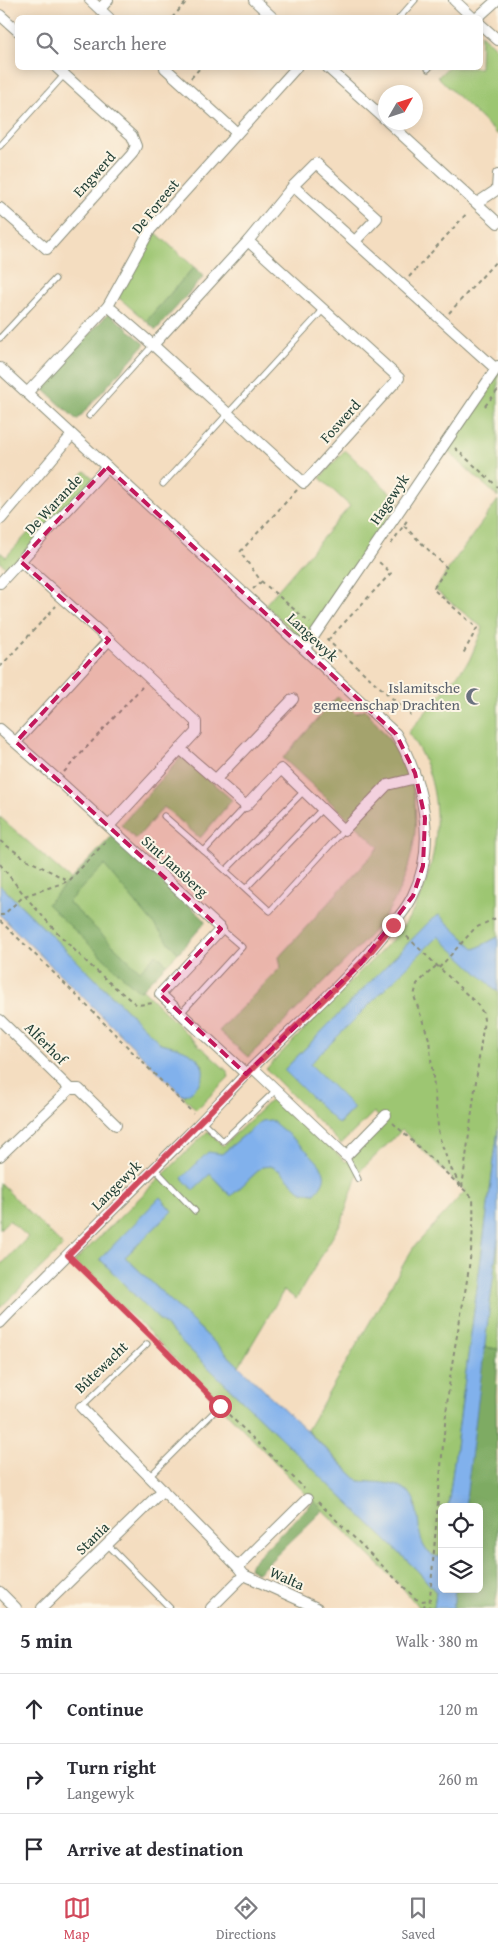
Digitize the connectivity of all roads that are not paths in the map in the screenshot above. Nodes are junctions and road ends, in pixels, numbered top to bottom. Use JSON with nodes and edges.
{"nodes":[{"id":1,"x":90,"y":0,"type":"edge"},
{"id":2,"x":108,"y":0,"type":"edge"},
{"id":3,"x":254,"y":0,"type":"edge"},
{"id":4,"x":415,"y":0,"type":"edge"},
{"id":5,"x":454,"y":0,"type":"edge"},
{"id":6,"x":497,"y":0,"type":"edge"},
{"id":7,"x":100,"y":9,"type":"junction"},
{"id":8,"x":0,"y":15,"type":"edge"},
{"id":9,"x":106,"y":15,"type":"edge"},
{"id":10,"x":270,"y":15,"type":"edge"},
{"id":11,"x":402,"y":15,"type":"edge"},
{"id":12,"x":470,"y":15,"type":"edge"},
{"id":13,"x":480,"y":15,"type":"edge"},
{"id":14,"x":483,"y":27,"type":"edge"},
{"id":15,"x":15,"y":28,"type":"edge"},
{"id":16,"x":498,"y":40,"type":"edge"},
{"id":17,"x":167,"y":70,"type":"edge"},
{"id":18,"x":294,"y":70,"type":"edge"},
{"id":19,"x":330,"y":70,"type":"edge"},
{"id":20,"x":61,"y":71,"type":"edge"},
{"id":21,"x":378,"y":113,"type":"edge"},
{"id":22,"x":397,"y":130,"type":"edge"},
{"id":23,"x":237,"y":133,"type":"junction"},
{"id":24,"x":0,"y":146,"type":"edge"},
{"id":25,"x":498,"y":174,"type":"edge"},
{"id":26,"x":294,"y":186,"type":"junction"},
{"id":27,"x":497,"y":189,"type":"edge"},
{"id":28,"x":477,"y":203,"type":"junction"},
{"id":29,"x":0,"y":208,"type":"edge"},
{"id":30,"x":498,"y":223,"type":"edge"},
{"id":31,"x":248,"y":241,"type":"junction"},
{"id":32,"x":355,"y":241,"type":"junction"},
{"id":33,"x":55,"y":279,"type":"dead end"},
{"id":34,"x":108,"y":306,"type":"junction"},
{"id":35,"x":324,"y":309,"type":"junction"},
{"id":36,"x":0,"y":338,"type":"edge"},
{"id":37,"x":153,"y":345,"type":"junction"},
{"id":38,"x":497,"y":367,"type":"edge"},
{"id":39,"x":0,"y":368,"type":"edge"},
{"id":40,"x":27,"y":393,"type":"junction"},
{"id":41,"x":228,"y":414,"type":"junction"},
{"id":42,"x":89,"y":416,"type":"dead end"},
{"id":43,"x":72,"y":434,"type":"junction"},
{"id":44,"x":107,"y":467,"type":"junction"},
{"id":45,"x":163,"y":484,"type":"dead end"},
{"id":46,"x":2,"y":519,"type":"dead end"},
{"id":47,"x":20,"y":561,"type":"junction"},
{"id":48,"x":0,"y":583,"type":"edge"},
{"id":49,"x":109,"y":640,"type":"junction"},
{"id":50,"x":305,"y":649,"type":"junction"},
{"id":51,"x":293,"y":699,"type":"dead end"},
{"id":52,"x":0,"y":729,"type":"edge"},
{"id":53,"x":16,"y":742,"type":"junction"},
{"id":54,"x":180,"y":748,"type":"junction"},
{"id":55,"x":416,"y":778,"type":"junction"},
{"id":56,"x":216,"y":779,"type":"junction"},
{"id":57,"x":304,"y":791,"type":"junction"},
{"id":58,"x":246,"y":806,"type":"junction"},
{"id":59,"x":322,"y":808,"type":"junction"},
{"id":60,"x":164,"y":816,"type":"dead end"},
{"id":61,"x":112,"y":829,"type":"junction"},
{"id":62,"x":344,"y":830,"type":"junction"},
{"id":63,"x":204,"y":851,"type":"junction"},
{"id":64,"x":226,"y":870,"type":"junction"},
{"id":65,"x":246,"y":888,"type":"junction"},
{"id":66,"x":221,"y":929,"type":"junction"},
{"id":67,"x":181,"y":1013,"type":"junction"},
{"id":68,"x":0,"y":1020,"type":"edge"},
{"id":69,"x":249,"y":1071,"type":"junction"},
{"id":70,"x":70,"y":1089,"type":"junction"},
{"id":71,"x":276,"y":1090,"type":"junction"},
{"id":72,"x":386,"y":1116,"type":"road end"},
{"id":73,"x":202,"y":1121,"type":"junction"},
{"id":74,"x":116,"y":1125,"type":"dead end"},
{"id":75,"x":0,"y":1156,"type":"edge"},
{"id":76,"x":346,"y":1156,"type":"junction"},
{"id":77,"x":154,"y":1168,"type":"junction"},
{"id":78,"x":358,"y":1178,"type":"dead end"},
{"id":79,"x":195,"y":1211,"type":"dead end"},
{"id":80,"x":0,"y":1323,"type":"edge"},
{"id":81,"x":146,"y":1344,"type":"dead end"},
{"id":82,"x":81,"y":1407,"type":"joint"},
{"id":83,"x":215,"y":1411,"type":"dead end"},
{"id":84,"x":149,"y":1477,"type":"junction"},
{"id":85,"x":163,"y":1490,"type":"junction"},
{"id":86,"x":309,"y":1496,"type":"road end"},
{"id":87,"x":107,"y":1544,"type":"junction"},
{"id":88,"x":241,"y":1571,"type":"junction"},
{"id":89,"x":0,"y":1592,"type":"edge"},
{"id":90,"x":16,"y":1608,"type":"edge"},
{"id":91,"x":42,"y":1608,"type":"edge"},
{"id":92,"x":170,"y":1608,"type":"edge"},
{"id":93,"x":211,"y":1608,"type":"edge"},
{"id":94,"x":317,"y":1608,"type":"edge"}],
"edges":[{"from":1,"to":7,"type":"street"},
{"from":2,"to":7,"type":"street"},
{"from":3,"to":10,"type":"street"},
{"from":4,"to":11,"type":"lane"},
{"from":5,"to":12,"type":"street"},
{"from":6,"to":13,"type":"street"},
{"from":7,"to":9,"type":"street"},
{"from":8,"to":15,"type":"street"},
{"from":14,"to":16,"type":"street"},
{"from":17,"to":23,"type":"street"},
{"from":18,"to":23,"type":"street","name":"De Foreest"},
{"from":19,"to":21,"type":"street"},
{"from":20,"to":24,"type":"lane","name":"Engwerd"},
{"from":20,"to":29,"type":"street","name":"Engwerd"},
{"from":22,"to":28,"type":"street"},
{"from":23,"to":34,"type":"street","name":"De Foreest"},
{"from":25,"to":27,"type":"street"},
{"from":26,"to":31,"type":"street"},
{"from":26,"to":32,"type":"street"},
{"from":26,"to":32,"type":"street"},
{"from":27,"to":28,"type":"street"},
{"from":28,"to":30,"type":"street"},
{"from":31,"to":35,"type":"street","name":"Foswerd"},
{"from":31,"to":37,"type":"street"},
{"from":32,"to":38,"type":"street"},
{"from":33,"to":36,"type":"lane"},
{"from":34,"to":37,"type":"street"},
{"from":34,"to":40,"type":"street","name":"De Foreest"},
{"from":35,"to":41,"type":"lane"},
{"from":35,"to":41,"type":"street","name":"Foswerd"},
{"from":37,"to":41,"type":"street"},
{"from":37,"to":42,"type":"lane"},
{"from":38,"to":50,"type":"street","name":"Hagewyk"},
{"from":39,"to":40,"type":"street","name":"Langewyk"},
{"from":40,"to":43,"type":"street","name":"Langewyk"},
{"from":41,"to":45,"type":"lane"},
{"from":43,"to":44,"type":"street","name":"Langewyk"},
{"from":43,"to":46,"type":"street"},
{"from":44,"to":47,"type":"street","name":"De Warande"},
{"from":44,"to":50,"type":"street","name":"Langewyk"},
{"from":47,"to":48,"type":"street","name":"De Warande"},
{"from":47,"to":49,"type":"street"},
{"from":49,"to":53,"type":"street"},
{"from":49,"to":54,"type":"street"},
{"from":50,"to":55,"type":"street","name":"Langewyk"},
{"from":51,"to":56,"type":"street"},
{"from":52,"to":53,"type":"street","name":"Sint Jansberg"},
{"from":53,"to":61,"type":"street","name":"Sint Jansberg"},
{"from":54,"to":56,"type":"street"},
{"from":54,"to":61,"type":"street"},
{"from":55,"to":62,"type":"street","name":"Sint Jansberg"},
{"from":55,"to":69,"type":"street","name":"Langewyk"},
{"from":56,"to":58,"type":"street"},
{"from":57,"to":58,"type":"street","name":"Sint Jansberg"},
{"from":57,"to":59,"type":"street","name":"Sint Jansberg"},
{"from":57,"to":64,"type":"lane","name":"Sint Jansberg"},
{"from":58,"to":63,"type":"lane","name":"Sint Jansberg"},
{"from":59,"to":62,"type":"street","name":"Sint Jansberg"},
{"from":59,"to":65,"type":"lane"},
{"from":60,"to":63,"type":"lane"},
{"from":61,"to":66,"type":"street","name":"Sint Jansberg"},
{"from":62,"to":65,"type":"lane","name":"Sint Jansberg"},
{"from":63,"to":64,"type":"lane","name":"Sint Jansberg"},
{"from":64,"to":65,"type":"lane","name":"Sint Jansberg"},
{"from":66,"to":67,"type":"street"},
{"from":66,"to":67,"type":"lane","name":"Sint Jansberg"},
{"from":67,"to":69,"type":"street"},
{"from":68,"to":70,"type":"street","name":"Alferhof"},
{"from":69,"to":71,"type":"street"},
{"from":69,"to":73,"type":"street","name":"Langewyk"},
{"from":70,"to":74,"type":"street","name":"Alferhof"},
{"from":70,"to":75,"type":"street"},
{"from":71,"to":73,"type":"lane"},
{"from":71,"to":76,"type":"street"},
{"from":72,"to":76,"type":"street"},
{"from":73,"to":77,"type":"street","name":"Langewyk"},
{"from":76,"to":78,"type":"lane"},
{"from":77,"to":79,"type":"lane"},
{"from":77,"to":80,"type":"street","name":"Langewyk"},
{"from":81,"to":82,"type":"lane","name":"Bûtewacht"},
{"from":82,"to":84,"type":"street","name":"Bûtewacht"},
{"from":83,"to":84,"type":"lane"},
{"from":84,"to":85,"type":"street","name":"Bûtewacht"},
{"from":85,"to":87,"type":"street","name":"Stania"},
{"from":85,"to":88,"type":"street","name":"Bûtewacht"},
{"from":86,"to":88,"type":"street"},
{"from":87,"to":91,"type":"street","name":"Stania"},
{"from":87,"to":92,"type":"lane"},
{"from":88,"to":93,"type":"street"},
{"from":88,"to":94,"type":"street","name":"Walta"},
{"from":89,"to":90,"type":"street"}]}
